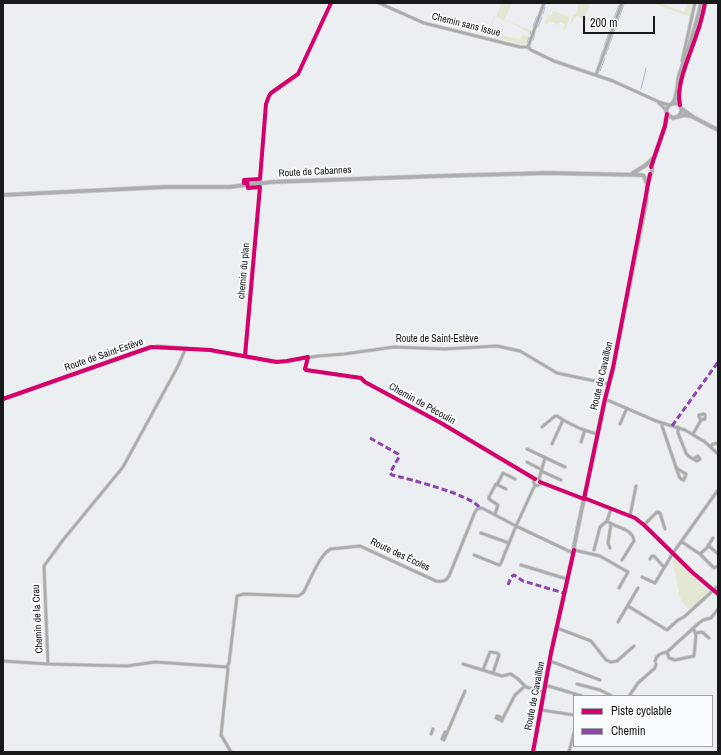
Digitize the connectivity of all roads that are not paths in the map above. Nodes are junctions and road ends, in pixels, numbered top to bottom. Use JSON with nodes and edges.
{"nodes":[{"id":1,"x":379,"y":3,"type":"edge"},
{"id":2,"x":544,"y":3,"type":"edge"},
{"id":3,"x":622,"y":3,"type":"edge"},
{"id":4,"x":696,"y":3,"type":"edge"},
{"id":5,"x":701,"y":3,"type":"edge"},
{"id":6,"x":705,"y":3,"type":"edge"},
{"id":7,"x":528,"y":47,"type":"junction"},
{"id":8,"x":596,"y":75,"type":"junction"},
{"id":9,"x":679,"y":76,"type":"junction"},
{"id":10,"x":659,"y":102,"type":"junction"},
{"id":11,"x":671,"y":104,"type":"junction"},
{"id":12,"x":681,"y":107,"type":"junction"},
{"id":13,"x":667,"y":112,"type":"junction"},
{"id":14,"x":679,"y":116,"type":"junction"},
{"id":15,"x":693,"y":117,"type":"junction"},
{"id":16,"x":672,"y":118,"type":"junction"},
{"id":17,"x":664,"y":126,"type":"junction"},
{"id":18,"x":718,"y":130,"type":"edge"},
{"id":19,"x":654,"y":155,"type":"junction"},
{"id":20,"x":646,"y":165,"type":"junction"},
{"id":21,"x":651,"y":167,"type":"junction"},
{"id":22,"x":641,"y":169,"type":"junction"},
{"id":23,"x":650,"y":174,"type":"junction"},
{"id":24,"x":629,"y":175,"type":"junction"},
{"id":25,"x":643,"y":175,"type":"junction"},
{"id":26,"x":260,"y":185,"type":"junction"},
{"id":27,"x":647,"y":186,"type":"junction"},
{"id":28,"x":3,"y":195,"type":"edge"},
{"id":29,"x":186,"y":348,"type":"junction"},
{"id":30,"x":245,"y":356,"type":"junction"},
{"id":31,"x":308,"y":357,"type":"junction"},
{"id":32,"x":609,"y":385,"type":"junction"},
{"id":33,"x":3,"y":399,"type":"edge"},
{"id":34,"x":604,"y":399,"type":"junction"},
{"id":35,"x":627,"y":408,"type":"junction"},
{"id":36,"x":563,"y":420,"type":"junction"},
{"id":37,"x":701,"y":420,"type":"dead end"},
{"id":38,"x":662,"y":423,"type":"junction"},
{"id":39,"x":620,"y":424,"type":"dead end"},
{"id":40,"x":542,"y":427,"type":"dead end"},
{"id":41,"x":678,"y":427,"type":"junction"},
{"id":42,"x":585,"y":430,"type":"junction"},
{"id":43,"x":597,"y":434,"type":"junction"},
{"id":44,"x":693,"y":434,"type":"junction"},
{"id":45,"x":581,"y":442,"type":"dead end"},
{"id":46,"x":718,"y":443,"type":"edge"},
{"id":47,"x":552,"y":444,"type":"dead end"},
{"id":48,"x":711,"y":446,"type":"junction"},
{"id":49,"x":526,"y":449,"type":"dead end"},
{"id":50,"x":718,"y":454,"type":"edge"},
{"id":51,"x":545,"y":458,"type":"junction"},
{"id":52,"x":693,"y":459,"type":"dead end"},
{"id":53,"x":527,"y":462,"type":"dead end"},
{"id":54,"x":564,"y":467,"type":"dead end"},
{"id":55,"x":676,"y":468,"type":"junction"},
{"id":56,"x":541,"y":471,"type":"junction"},
{"id":57,"x":515,"y":479,"type":"dead end"},
{"id":58,"x":537,"y":479,"type":"junction"},
{"id":59,"x":561,"y":480,"type":"dead end"},
{"id":60,"x":540,"y":482,"type":"junction"},
{"id":61,"x":497,"y":485,"type":"junction"},
{"id":62,"x":535,"y":485,"type":"junction"},
{"id":63,"x":636,"y":486,"type":"dead end"},
{"id":64,"x":506,"y":489,"type":"dead end"},
{"id":65,"x":718,"y":490,"type":"edge"},
{"id":66,"x":584,"y":498,"type":"junction"},
{"id":67,"x":611,"y":509,"type":"junction"},
{"id":68,"x":495,"y":514,"type":"junction"},
{"id":69,"x":630,"y":516,"type":"junction"},
{"id":70,"x":607,"y":521,"type":"junction"},
{"id":71,"x":611,"y":524,"type":"junction"},
{"id":72,"x":644,"y":525,"type":"junction"},
{"id":73,"x":516,"y":526,"type":"junction"},
{"id":74,"x":665,"y":529,"type":"dead end"},
{"id":75,"x":481,"y":533,"type":"dead end"},
{"id":76,"x":713,"y":538,"type":"dead end"},
{"id":77,"x":682,"y":542,"type":"junction"},
{"id":78,"x":509,"y":543,"type":"junction"},
{"id":79,"x":708,"y":547,"type":"junction"},
{"id":80,"x":610,"y":548,"type":"dead end"},
{"id":81,"x":594,"y":550,"type":"dead end"},
{"id":82,"x":573,"y":551,"type":"junction"},
{"id":83,"x":673,"y":553,"type":"junction"},
{"id":84,"x":700,"y":554,"type":"junction"},
{"id":85,"x":718,"y":554,"type":"edge"},
{"id":86,"x":474,"y":555,"type":"dead end"},
{"id":87,"x":650,"y":559,"type":"dead end"},
{"id":88,"x":622,"y":560,"type":"dead end"},
{"id":89,"x":521,"y":565,"type":"dead end"},
{"id":90,"x":718,"y":566,"type":"edge"},
{"id":91,"x":664,"y":567,"type":"junction"},
{"id":92,"x":642,"y":577,"type":"dead end"},
{"id":93,"x":567,"y":579,"type":"junction"},
{"id":94,"x":718,"y":586,"type":"edge"},
{"id":95,"x":619,"y":588,"type":"dead end"},
{"id":96,"x":638,"y":588,"type":"dead end"},
{"id":97,"x":714,"y":590,"type":"junction"},
{"id":98,"x":718,"y":594,"type":"edge"},
{"id":99,"x":628,"y":606,"type":"junction"},
{"id":100,"x":718,"y":609,"type":"edge"},
{"id":101,"x":618,"y":622,"type":"dead end"},
{"id":102,"x":557,"y":628,"type":"junction"},
{"id":103,"x":693,"y":628,"type":"junction"},
{"id":104,"x":696,"y":633,"type":"junction"},
{"id":105,"x":709,"y":638,"type":"dead end"},
{"id":106,"x":634,"y":646,"type":"dead end"},
{"id":107,"x":667,"y":652,"type":"junction"},
{"id":108,"x":550,"y":660,"type":"junction"},
{"id":109,"x":3,"y":661,"type":"edge"},
{"id":110,"x":48,"y":664,"type":"junction"},
{"id":111,"x":463,"y":664,"type":"dead end"},
{"id":112,"x":227,"y":667,"type":"junction"},
{"id":113,"x":483,"y":670,"type":"junction"},
{"id":114,"x":493,"y":673,"type":"junction"},
{"id":115,"x":600,"y":680,"type":"dead end"},
{"id":116,"x":577,"y":684,"type":"dead end"},
{"id":117,"x":524,"y":686,"type":"junction"},
{"id":118,"x":545,"y":686,"type":"junction"},
{"id":119,"x":465,"y":691,"type":"dead end"},
{"id":120,"x":544,"y":692,"type":"junction"},
{"id":121,"x":578,"y":695,"type":"edge"},
{"id":122,"x":611,"y":695,"type":"edge"},
{"id":123,"x":630,"y":695,"type":"edge"},
{"id":124,"x":541,"y":710,"type":"junction"},
{"id":125,"x":573,"y":715,"type":"edge"},
{"id":126,"x":452,"y":718,"type":"dead end"},
{"id":127,"x":503,"y":718,"type":"dead end"},
{"id":128,"x":434,"y":729,"type":"dead end"},
{"id":129,"x":431,"y":734,"type":"dead end"},
{"id":130,"x":573,"y":736,"type":"edge"},
{"id":131,"x":231,"y":752,"type":"edge"},
{"id":132,"x":533,"y":752,"type":"edge"},
{"id":133,"x":569,"y":752,"type":"edge"}],
"edges":[{"from":1,"to":7,"type":"street","name":"Chemin sans Issue"},
{"from":2,"to":7,"type":"street"},
{"from":3,"to":8,"type":"street"},
{"from":4,"to":9,"type":"street"},
{"from":5,"to":9,"type":"main road"},
{"from":6,"to":12,"type":"main road"},
{"from":7,"to":8,"type":"street"},
{"from":8,"to":10,"type":"street"},
{"from":9,"to":11,"type":"main road"},
{"from":10,"to":11,"type":"street"},
{"from":10,"to":13,"type":"street"},
{"from":11,"to":12,"type":"main road"},
{"from":11,"to":13,"type":"main road"},
{"from":12,"to":14,"type":"main road"},
{"from":12,"to":15,"type":"main road"},
{"from":13,"to":16,"type":"main road"},
{"from":13,"to":17,"type":"main road"},
{"from":14,"to":15,"type":"main road"},
{"from":14,"to":16,"type":"main road"},
{"from":15,"to":18,"type":"main road"},
{"from":16,"to":17,"type":"main road"},
{"from":17,"to":19,"type":"main road"},
{"from":19,"to":20,"type":"main road"},
{"from":19,"to":21,"type":"main road"},
{"from":20,"to":21,"type":"main road"},
{"from":20,"to":22,"type":"main road"},
{"from":21,"to":23,"type":"main road"},
{"from":22,"to":24,"type":"main road","name":"Route de Cabannes"},
{"from":22,"to":25,"type":"main road"},
{"from":23,"to":25,"type":"main road"},
{"from":23,"to":27,"type":"main road","name":"Route de Cavaillon"},
{"from":24,"to":25,"type":"main road","name":"Route de Cabannes"},
{"from":24,"to":26,"type":"main road","name":"Route de Cabannes"},
{"from":25,"to":27,"type":"main road","name":"Route de Cavaillon"},
{"from":26,"to":28,"type":"main road","name":"Route de Cabannes"},
{"from":26,"to":30,"type":"street","name":"chemin du plan"},
{"from":27,"to":32,"type":"main road","name":"Route de Cavaillon"},
{"from":29,"to":30,"type":"street","name":"Route de Saint-Estève"},
{"from":29,"to":33,"type":"street","name":"Route de Saint-Estève"},
{"from":29,"to":110,"type":"street","name":"Chemin de la Crau"},
{"from":30,"to":31,"type":"street","name":"Route de Saint-Estève"},
{"from":31,"to":32,"type":"street","name":"Route de Saint-Estève"},
{"from":31,"to":58,"type":"street","name":"Chemin de Pécoulin"},
{"from":32,"to":34,"type":"main road","name":"Route de Cavaillon"},
{"from":34,"to":35,"type":"street"},
{"from":34,"to":43,"type":"main road","name":"Route de Cavaillon"},
{"from":35,"to":38,"type":"street"},
{"from":35,"to":39,"type":"street"},
{"from":36,"to":40,"type":"street"},
{"from":36,"to":42,"type":"street"},
{"from":36,"to":47,"type":"street"},
{"from":37,"to":44,"type":"street"},
{"from":38,"to":41,"type":"street"},
{"from":38,"to":55,"type":"street"},
{"from":41,"to":44,"type":"street"},
{"from":41,"to":52,"type":"street"},
{"from":42,"to":43,"type":"street"},
{"from":42,"to":45,"type":"street"},
{"from":43,"to":66,"type":"main road","name":"Route de Cavaillon"},
{"from":44,"to":48,"type":"street"},
{"from":46,"to":48,"type":"street"},
{"from":48,"to":50,"type":"street"},
{"from":49,"to":51,"type":"street"},
{"from":51,"to":54,"type":"street"},
{"from":51,"to":56,"type":"street"},
{"from":53,"to":56,"type":"street"},
{"from":55,"to":55,"type":"street"},
{"from":56,"to":58,"type":"street"},
{"from":56,"to":59,"type":"street"},
{"from":57,"to":61,"type":"street"},
{"from":58,"to":60,"type":"street"},
{"from":58,"to":62,"type":"street"},
{"from":60,"to":62,"type":"street"},
{"from":60,"to":66,"type":"street"},
{"from":61,"to":64,"type":"street"},
{"from":61,"to":68,"type":"street"},
{"from":62,"to":73,"type":"street"},
{"from":63,"to":69,"type":"street"},
{"from":65,"to":77,"type":"street"},
{"from":66,"to":67,"type":"street"},
{"from":66,"to":82,"type":"main road","name":"Route de Cavaillon"},
{"from":67,"to":69,"type":"street"},
{"from":67,"to":70,"type":"street"},
{"from":68,"to":73,"type":"street","name":"Route des Écoles"},
{"from":68,"to":112,"type":"street","name":"Route des Écoles"},
{"from":69,"to":72,"type":"street"},
{"from":70,"to":71,"type":"street"},
{"from":70,"to":81,"type":"street"},
{"from":71,"to":80,"type":"street"},
{"from":71,"to":88,"type":"street"},
{"from":72,"to":74,"type":"street"},
{"from":72,"to":83,"type":"street"},
{"from":73,"to":78,"type":"street"},
{"from":73,"to":82,"type":"street","name":"Route des Écoles"},
{"from":75,"to":78,"type":"street"},
{"from":76,"to":79,"type":"street"},
{"from":77,"to":83,"type":"street"},
{"from":77,"to":84,"type":"street"},
{"from":78,"to":86,"type":"street"},
{"from":79,"to":84,"type":"street"},
{"from":79,"to":85,"type":"street"},
{"from":82,"to":93,"type":"main road","name":"Route de Cavaillon"},
{"from":82,"to":95,"type":"street","name":"Route des Écoles"},
{"from":83,"to":91,"type":"street"},
{"from":83,"to":97,"type":"street"},
{"from":84,"to":90,"type":"street"},
{"from":87,"to":91,"type":"street"},
{"from":89,"to":93,"type":"street"},
{"from":91,"to":92,"type":"street"},
{"from":93,"to":102,"type":"main road","name":"Route de Cavaillon"},
{"from":94,"to":97,"type":"street"},
{"from":96,"to":99,"type":"street"},
{"from":97,"to":98,"type":"street"},
{"from":97,"to":99,"type":"street"},
{"from":99,"to":101,"type":"street"},
{"from":100,"to":103,"type":"street"},
{"from":102,"to":106,"type":"street"},
{"from":102,"to":108,"type":"main road","name":"Route de Cavaillon"},
{"from":103,"to":104,"type":"street"},
{"from":103,"to":107,"type":"street"},
{"from":104,"to":105,"type":"street"},
{"from":104,"to":107,"type":"street"},
{"from":107,"to":123,"type":"street"},
{"from":108,"to":115,"type":"street"},
{"from":108,"to":118,"type":"main road","name":"Route de Cavaillon"},
{"from":109,"to":110,"type":"street"},
{"from":110,"to":112,"type":"street","name":"Chemin de la Crau"},
{"from":111,"to":113,"type":"street"},
{"from":112,"to":131,"type":"street"},
{"from":113,"to":114,"type":"street"},
{"from":113,"to":114,"type":"street"},
{"from":114,"to":117,"type":"street"},
{"from":116,"to":122,"type":"street"},
{"from":117,"to":120,"type":"street"},
{"from":117,"to":127,"type":"street"},
{"from":118,"to":120,"type":"main road","name":"Route de Cavaillon"},
{"from":118,"to":121,"type":"street"},
{"from":119,"to":126,"type":"street"},
{"from":120,"to":124,"type":"main road","name":"Route de Cavaillon"},
{"from":124,"to":125,"type":"street"},
{"from":124,"to":132,"type":"main road","name":"Route de Cavaillon"},
{"from":128,"to":129,"type":"street"},
{"from":130,"to":133,"type":"street"}]}
